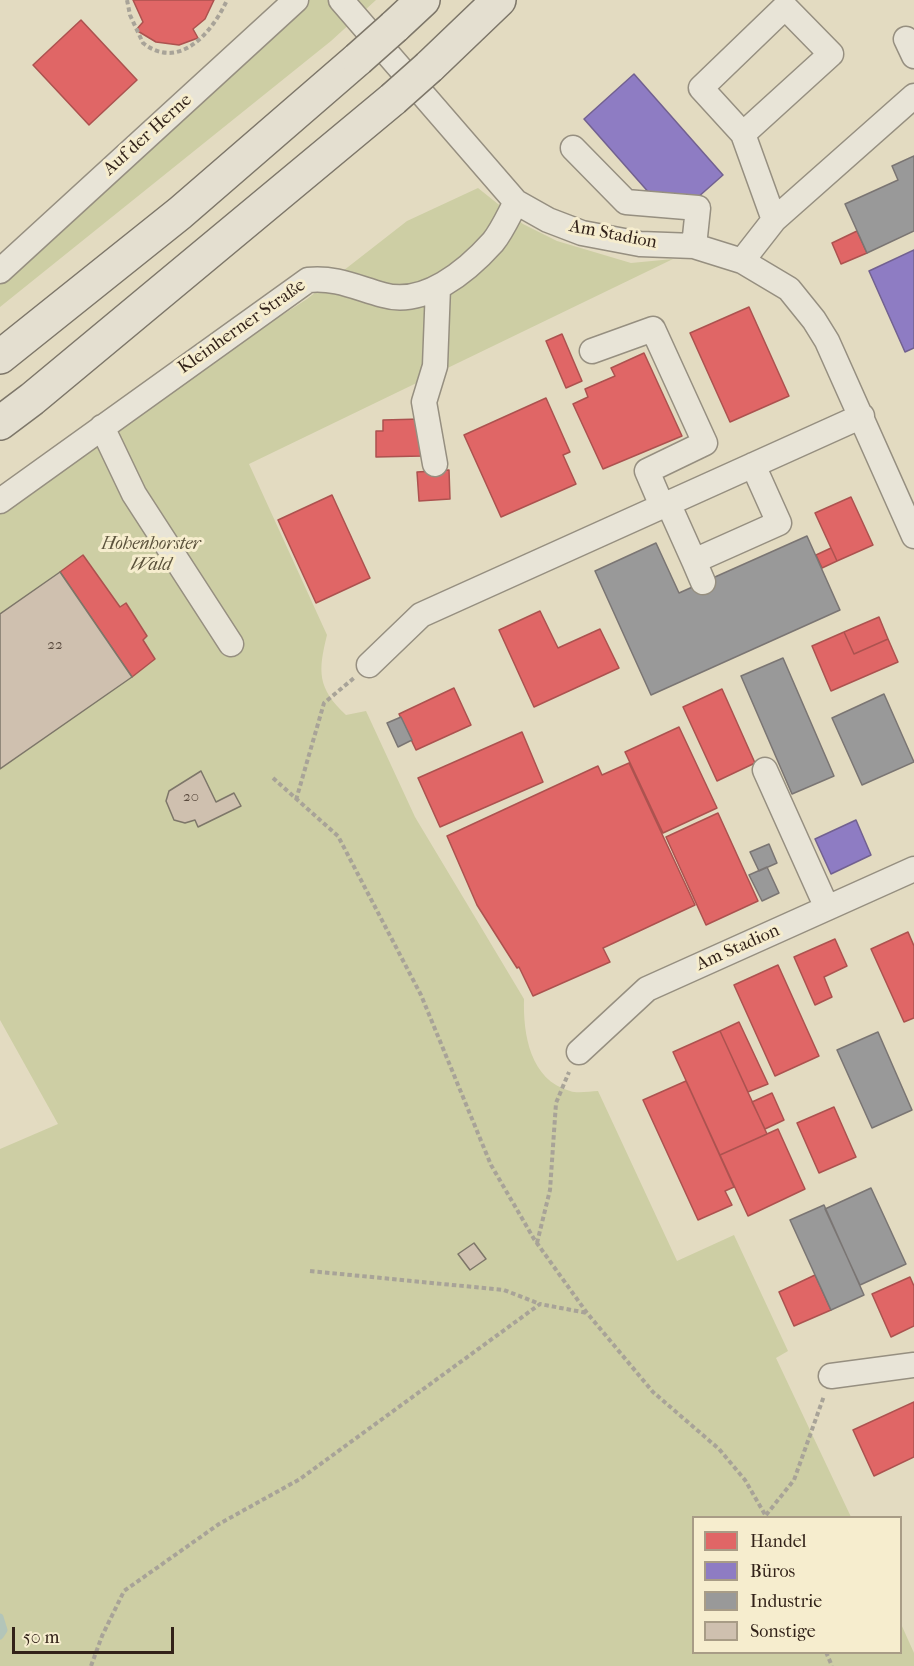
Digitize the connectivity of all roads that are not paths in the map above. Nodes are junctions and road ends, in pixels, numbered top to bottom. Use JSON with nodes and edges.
{"nodes":[{"id":1,"x":296,"y":0,"type":"edge"},
{"id":2,"x":341,"y":0,"type":"edge"},
{"id":3,"x":423,"y":0,"type":"edge"},
{"id":4,"x":499,"y":0,"type":"edge"},
{"id":5,"x":914,"y":96,"type":"edge"},
{"id":6,"x":743,"y":134,"type":"junction"},
{"id":7,"x":573,"y":148,"type":"dead end"},
{"id":8,"x":516,"y":202,"type":"junction"},
{"id":9,"x":774,"y":220,"type":"junction"},
{"id":10,"x":694,"y":246,"type":"junction"},
{"id":11,"x":742,"y":261,"type":"junction"},
{"id":12,"x":0,"y":271,"type":"edge"},
{"id":13,"x":438,"y":287,"type":"junction"},
{"id":14,"x":592,"y":351,"type":"dead end"},
{"id":15,"x":0,"y":357,"type":"edge"},
{"id":16,"x":862,"y":416,"type":"junction"},
{"id":17,"x":0,"y":423,"type":"edge"},
{"id":18,"x":102,"y":427,"type":"junction"},
{"id":19,"x":435,"y":464,"type":"dead end"},
{"id":20,"x":753,"y":465,"type":"junction"},
{"id":21,"x":0,"y":501,"type":"edge"},
{"id":22,"x":665,"y":505,"type":"junction"},
{"id":23,"x":914,"y":536,"type":"edge"},
{"id":24,"x":231,"y":644,"type":"dead end"},
{"id":25,"x":369,"y":665,"type":"road end"},
{"id":26,"x":765,"y":770,"type":"dead end"},
{"id":27,"x":914,"y":869,"type":"edge"},
{"id":28,"x":826,"y":908,"type":"junction"},
{"id":29,"x":579,"y":1052,"type":"road end"},
{"id":30,"x":914,"y":1365,"type":"edge"},
{"id":31,"x":831,"y":1376,"type":"road end"}],
"edges":[{"from":1,"to":12,"type":"street","name":"Auf der Herne"},
{"from":2,"to":8,"type":"street","name":"Am Stadion"},
{"from":3,"to":15,"type":"highway","bridge":true},
{"from":4,"to":17,"type":"highway","bridge":true},
{"from":5,"to":9,"type":"street"},
{"from":6,"to":6,"type":"street"},
{"from":6,"to":9,"type":"street"},
{"from":7,"to":10,"type":"street"},
{"from":8,"to":10,"type":"street","name":"Am Stadion"},
{"from":8,"to":13,"type":"street","name":"Kleinherner Straße"},
{"from":9,"to":11,"type":"street"},
{"from":10,"to":11,"type":"street","name":"Am Stadion"},
{"from":11,"to":16,"type":"street","name":"Am Stadion"},
{"from":13,"to":18,"type":"street","name":"Kleinherner Straße"},
{"from":13,"to":19,"type":"street"},
{"from":14,"to":22,"type":"street"},
{"from":16,"to":20,"type":"street"},
{"from":16,"to":23,"type":"street","name":"Am Stadion"},
{"from":18,"to":21,"type":"street","name":"Kleinherner Straße"},
{"from":18,"to":24,"type":"street"},
{"from":20,"to":22,"type":"street"},
{"from":20,"to":22,"type":"street"},
{"from":22,"to":25,"type":"street"},
{"from":26,"to":28,"type":"street"},
{"from":27,"to":28,"type":"street","name":"Am Stadion"},
{"from":28,"to":29,"type":"street","name":"Am Stadion"},
{"from":30,"to":31,"type":"street"}]}
